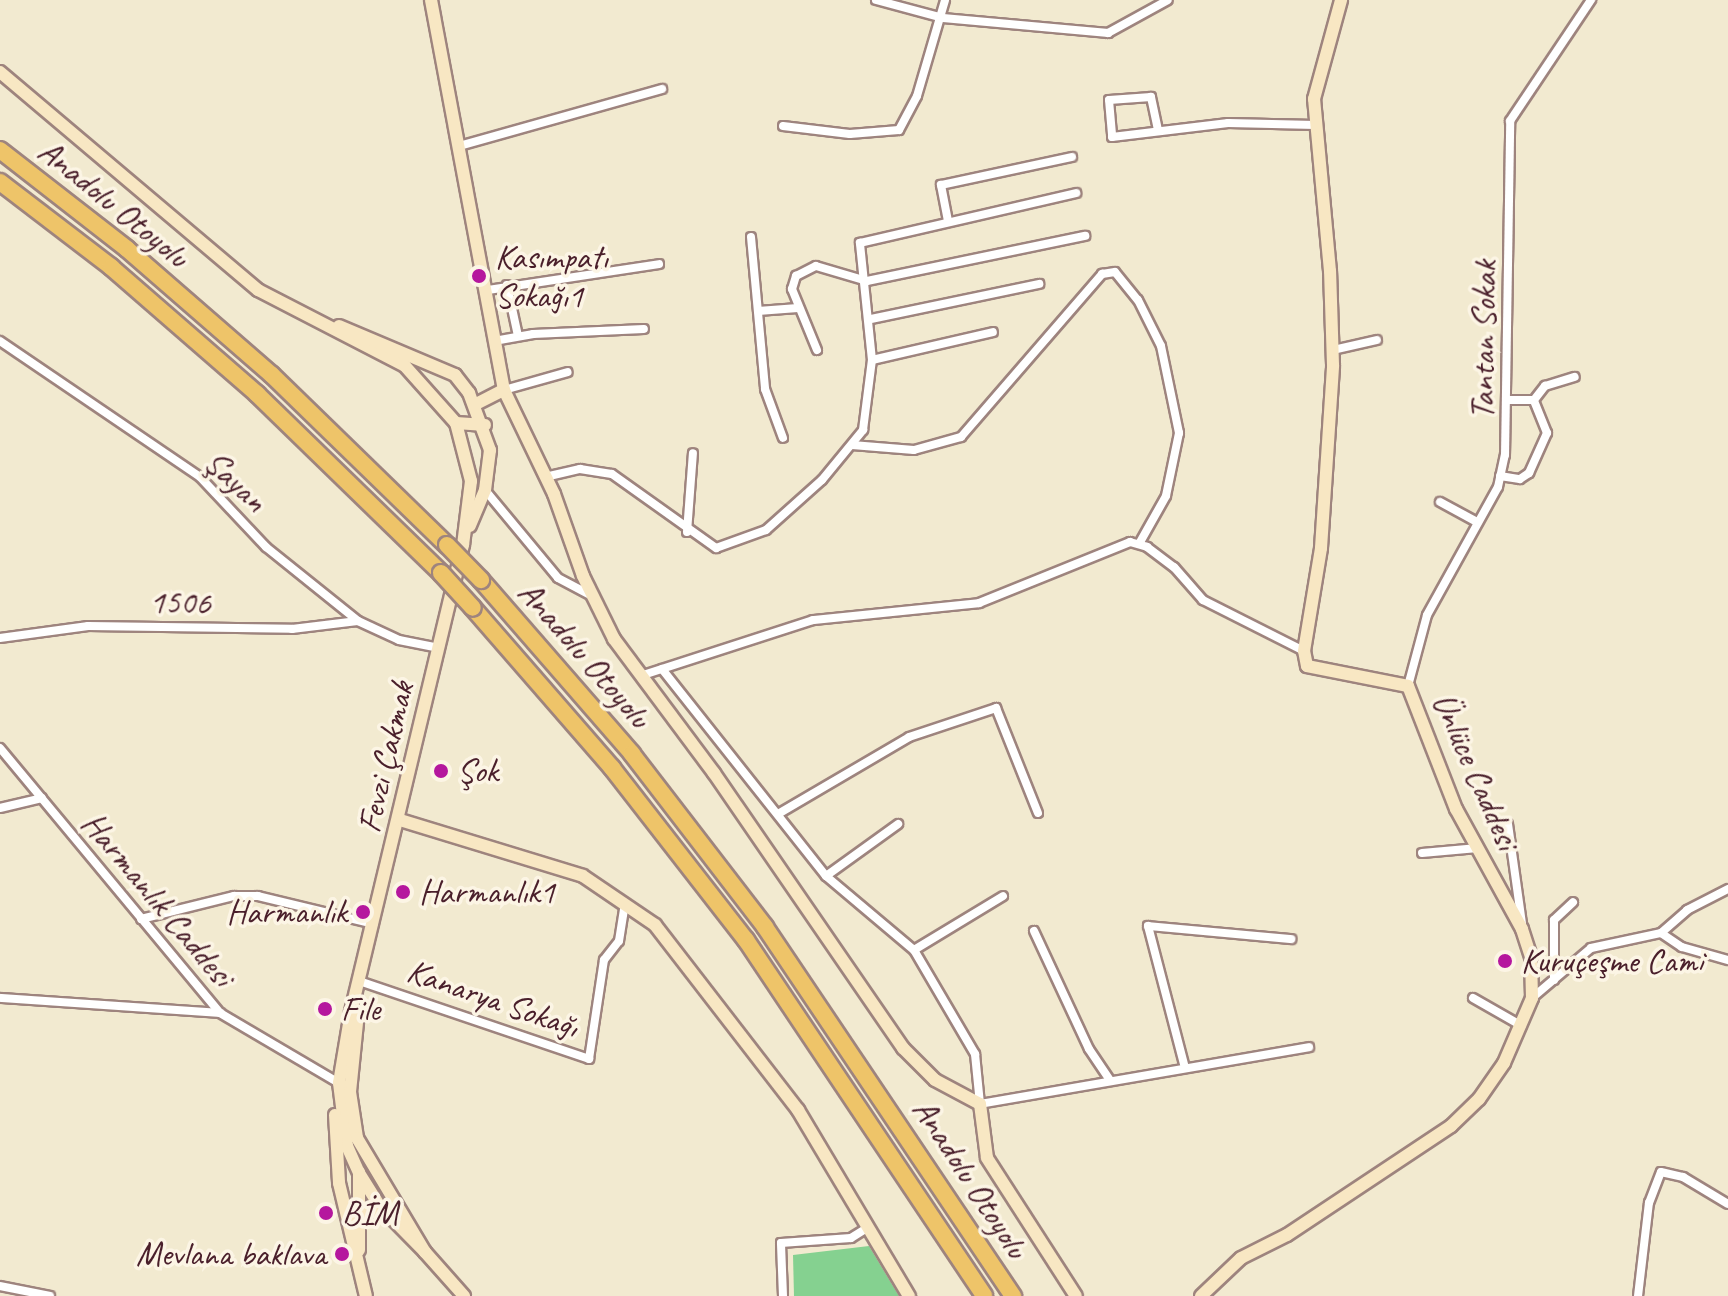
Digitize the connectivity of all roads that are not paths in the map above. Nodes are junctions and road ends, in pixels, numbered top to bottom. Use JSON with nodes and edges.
{"nodes":[{"id":1,"x":431,"y":0,"type":"edge"},
{"id":2,"x":876,"y":0,"type":"edge"},
{"id":3,"x":945,"y":0,"type":"edge"},
{"id":4,"x":1168,"y":0,"type":"edge"},
{"id":5,"x":1341,"y":0,"type":"edge"},
{"id":6,"x":1591,"y":0,"type":"edge"},
{"id":7,"x":943,"y":18,"type":"junction"},
{"id":8,"x":0,"y":72,"type":"edge"},
{"id":9,"x":662,"y":89,"type":"dead end"},
{"id":10,"x":1316,"y":125,"type":"junction"},
{"id":11,"x":783,"y":126,"type":"dead end"},
{"id":12,"x":1158,"y":130,"type":"junction"},
{"id":13,"x":459,"y":146,"type":"junction"},
{"id":14,"x":0,"y":150,"type":"edge"},
{"id":15,"x":1072,"y":157,"type":"dead end"},
{"id":16,"x":0,"y":182,"type":"edge"},
{"id":17,"x":1076,"y":193,"type":"dead end"},
{"id":18,"x":948,"y":221,"type":"junction"},
{"id":19,"x":1085,"y":236,"type":"dead end"},
{"id":20,"x":751,"y":237,"type":"dead end"},
{"id":21,"x":659,"y":264,"type":"dead end"},
{"id":22,"x":867,"y":281,"type":"junction"},
{"id":23,"x":1039,"y":284,"type":"dead end"},
{"id":24,"x":507,"y":285,"type":"junction"},
{"id":25,"x":488,"y":290,"type":"junction"},
{"id":26,"x":798,"y":308,"type":"junction"},
{"id":27,"x":758,"y":311,"type":"junction"},
{"id":28,"x":302,"y":314,"type":"junction"},
{"id":29,"x":871,"y":319,"type":"junction"},
{"id":30,"x":644,"y":329,"type":"dead end"},
{"id":31,"x":993,"y":332,"type":"dead end"},
{"id":32,"x":518,"y":336,"type":"junction"},
{"id":33,"x":1377,"y":340,"type":"dead end"},
{"id":34,"x":0,"y":341,"type":"edge"},
{"id":35,"x":494,"y":341,"type":"junction"},
{"id":36,"x":817,"y":350,"type":"dead end"},
{"id":37,"x":1333,"y":350,"type":"junction"},
{"id":38,"x":872,"y":360,"type":"junction"},
{"id":39,"x":568,"y":372,"type":"dead end"},
{"id":40,"x":1575,"y":377,"type":"dead end"},
{"id":41,"x":504,"y":390,"type":"junction"},
{"id":42,"x":472,"y":399,"type":"junction"},
{"id":43,"x":1507,"y":400,"type":"junction"},
{"id":44,"x":1534,"y":400,"type":"junction"},
{"id":45,"x":454,"y":419,"type":"junction"},
{"id":46,"x":485,"y":425,"type":"junction"},
{"id":47,"x":783,"y":438,"type":"dead end"},
{"id":48,"x":852,"y":445,"type":"junction"},
{"id":49,"x":693,"y":453,"type":"dead end"},
{"id":50,"x":1500,"y":476,"type":"junction"},
{"id":51,"x":545,"y":477,"type":"junction"},
{"id":52,"x":485,"y":490,"type":"junction"},
{"id":53,"x":1440,"y":502,"type":"dead end"},
{"id":54,"x":1477,"y":522,"type":"junction"},
{"id":55,"x":687,"y":532,"type":"junction"},
{"id":56,"x":1139,"y":544,"type":"junction"},
{"id":57,"x":455,"y":545,"type":"junction"},
{"id":58,"x":595,"y":598,"type":"junction"},
{"id":59,"x":358,"y":621,"type":"junction"},
{"id":60,"x":0,"y":638,"type":"edge"},
{"id":61,"x":439,"y":648,"type":"junction"},
{"id":62,"x":1304,"y":651,"type":"junction"},
{"id":63,"x":662,"y":669,"type":"junction"},
{"id":64,"x":640,"y":676,"type":"junction"},
{"id":65,"x":1408,"y":686,"type":"junction"},
{"id":66,"x":0,"y":748,"type":"edge"},
{"id":67,"x":42,"y":798,"type":"junction"},
{"id":68,"x":0,"y":808,"type":"edge"},
{"id":69,"x":1038,"y":813,"type":"dead end"},
{"id":70,"x":778,"y":814,"type":"junction"},
{"id":71,"x":400,"y":820,"type":"junction"},
{"id":72,"x":898,"y":824,"type":"dead end"},
{"id":73,"x":1508,"y":824,"type":"dead end"},
{"id":74,"x":1478,"y":848,"type":"junction"},
{"id":75,"x":1422,"y":853,"type":"dead end"},
{"id":76,"x":826,"y":876,"type":"junction"},
{"id":77,"x":1728,"y":889,"type":"edge"},
{"id":78,"x":1003,"y":896,"type":"dead end"},
{"id":79,"x":625,"y":902,"type":"junction"},
{"id":80,"x":1573,"y":902,"type":"dead end"},
{"id":81,"x":141,"y":919,"type":"junction"},
{"id":82,"x":375,"y":924,"type":"junction"},
{"id":83,"x":1522,"y":929,"type":"junction"},
{"id":84,"x":1034,"y":931,"type":"dead end"},
{"id":85,"x":1661,"y":933,"type":"junction"},
{"id":86,"x":1291,"y":939,"type":"dead end"},
{"id":87,"x":914,"y":950,"type":"junction"},
{"id":88,"x":1728,"y":960,"type":"edge"},
{"id":89,"x":1554,"y":980,"type":"junction"},
{"id":90,"x":362,"y":982,"type":"junction"},
{"id":91,"x":0,"y":998,"type":"edge"},
{"id":92,"x":1473,"y":998,"type":"dead end"},
{"id":93,"x":1532,"y":998,"type":"junction"},
{"id":94,"x":220,"y":1013,"type":"junction"},
{"id":95,"x":1522,"y":1026,"type":"junction"},
{"id":96,"x":1309,"y":1047,"type":"dead end"},
{"id":97,"x":1185,"y":1068,"type":"junction"},
{"id":98,"x":1110,"y":1080,"type":"junction"},
{"id":99,"x":339,"y":1083,"type":"junction"},
{"id":100,"x":338,"y":1099,"type":"junction"},
{"id":101,"x":980,"y":1104,"type":"junction"},
{"id":102,"x":363,"y":1151,"type":"junction"},
{"id":103,"x":359,"y":1173,"type":"junction"},
{"id":104,"x":376,"y":1176,"type":"junction"},
{"id":105,"x":340,"y":1192,"type":"junction"},
{"id":106,"x":1728,"y":1204,"type":"edge"},
{"id":107,"x":385,"y":1212,"type":"junction"},
{"id":108,"x":359,"y":1221,"type":"junction"},
{"id":109,"x":867,"y":1228,"type":"junction"},
{"id":110,"x":425,"y":1252,"type":"junction"},
{"id":111,"x":0,"y":1286,"type":"edge"},
{"id":112,"x":365,"y":1290,"type":"edge"},
{"id":113,"x":50,"y":1296,"type":"edge"},
{"id":114,"x":464,"y":1296,"type":"edge"},
{"id":115,"x":783,"y":1296,"type":"edge"},
{"id":116,"x":909,"y":1296,"type":"edge"},
{"id":117,"x":984,"y":1296,"type":"edge"},
{"id":118,"x":1013,"y":1296,"type":"edge"},
{"id":119,"x":1076,"y":1296,"type":"edge"},
{"id":120,"x":1201,"y":1296,"type":"edge"},
{"id":121,"x":1638,"y":1296,"type":"edge"}],
"edges":[{"from":1,"to":13,"type":"street"},
{"from":2,"to":7,"type":"street"},
{"from":3,"to":7,"type":"street"},
{"from":4,"to":7,"type":"street"},
{"from":5,"to":10,"type":"street"},
{"from":6,"to":43,"type":"street","name":"Tantan Sokak"},
{"from":7,"to":11,"type":"street"},
{"from":8,"to":28,"type":"street"},
{"from":9,"to":13,"type":"street"},
{"from":10,"to":12,"type":"street"},
{"from":10,"to":37,"type":"street"},
{"from":12,"to":12,"type":"street"},
{"from":13,"to":25,"type":"street"},
{"from":14,"to":57,"type":"highway","name":"Anadolu Otoyolu"},
{"from":15,"to":18,"type":"street"},
{"from":16,"to":117,"type":"highway","name":"Anadolu Otoyolu","bridge":true},
{"from":17,"to":18,"type":"street"},
{"from":18,"to":22,"type":"street"},
{"from":19,"to":22,"type":"street"},
{"from":20,"to":27,"type":"street"},
{"from":21,"to":24,"type":"street"},
{"from":22,"to":26,"type":"street"},
{"from":22,"to":29,"type":"street"},
{"from":23,"to":29,"type":"street"},
{"from":24,"to":25,"type":"street"},
{"from":24,"to":32,"type":"street"},
{"from":25,"to":35,"type":"street"},
{"from":26,"to":27,"type":"street"},
{"from":26,"to":36,"type":"street"},
{"from":27,"to":47,"type":"street"},
{"from":28,"to":42,"type":"street"},
{"from":28,"to":45,"type":"street"},
{"from":29,"to":38,"type":"street"},
{"from":30,"to":32,"type":"street"},
{"from":31,"to":38,"type":"street"},
{"from":32,"to":35,"type":"street"},
{"from":33,"to":37,"type":"street"},
{"from":34,"to":59,"type":"street","name":"Şayan"},
{"from":35,"to":41,"type":"street"},
{"from":37,"to":62,"type":"street"},
{"from":38,"to":48,"type":"street"},
{"from":39,"to":41,"type":"street"},
{"from":40,"to":44,"type":"street"},
{"from":41,"to":42,"type":"street"},
{"from":41,"to":51,"type":"street"},
{"from":42,"to":45,"type":"street"},
{"from":42,"to":46,"type":"street"},
{"from":43,"to":44,"type":"street"},
{"from":43,"to":50,"type":"street","name":"Tantan Sokak"},
{"from":44,"to":50,"type":"street"},
{"from":45,"to":46,"type":"street"},
{"from":45,"to":57,"type":"street"},
{"from":46,"to":52,"type":"street"},
{"from":48,"to":55,"type":"street"},
{"from":48,"to":56,"type":"street"},
{"from":49,"to":55,"type":"street"},
{"from":50,"to":54,"type":"street","name":"Tantan Sokak"},
{"from":51,"to":55,"type":"street"},
{"from":51,"to":58,"type":"street"},
{"from":52,"to":57,"type":"street"},
{"from":52,"to":58,"type":"street"},
{"from":53,"to":54,"type":"street"},
{"from":54,"to":65,"type":"street","name":"Tantan Sokak"},
{"from":56,"to":62,"type":"street"},
{"from":56,"to":63,"type":"street"},
{"from":57,"to":61,"type":"street","name":"Fevzi Çakmak"},
{"from":57,"to":118,"type":"highway","name":"Anadolu Otoyolu","bridge":true},
{"from":58,"to":64,"type":"street"},
{"from":59,"to":60,"type":"street","name":"1506"},
{"from":59,"to":61,"type":"street","name":"Şayan"},
{"from":61,"to":71,"type":"street","name":"Fevzi Çakmak"},
{"from":62,"to":65,"type":"street","name":"Ünlüce Caddesi"},
{"from":63,"to":64,"type":"street"},
{"from":63,"to":70,"type":"street"},
{"from":64,"to":101,"type":"street"},
{"from":65,"to":74,"type":"street","name":"Ünlüce Caddesi"},
{"from":66,"to":67,"type":"street","name":"Harmanlık Caddesi"},
{"from":67,"to":68,"type":"street"},
{"from":67,"to":81,"type":"street","name":"Harmanlık Caddesi"},
{"from":69,"to":70,"type":"street"},
{"from":70,"to":76,"type":"street"},
{"from":71,"to":79,"type":"street"},
{"from":71,"to":82,"type":"street","name":"Fevzi Çakmak"},
{"from":72,"to":76,"type":"street"},
{"from":73,"to":83,"type":"street"},
{"from":74,"to":75,"type":"street"},
{"from":74,"to":83,"type":"street","name":"Ünlüce Caddesi"},
{"from":76,"to":87,"type":"street"},
{"from":77,"to":85,"type":"street"},
{"from":78,"to":87,"type":"street"},
{"from":79,"to":90,"type":"street","name":"Kanarya Sokağı"},
{"from":79,"to":109,"type":"street"},
{"from":80,"to":89,"type":"street"},
{"from":81,"to":82,"type":"street"},
{"from":81,"to":94,"type":"street","name":"Harmanlık Caddesi"},
{"from":82,"to":90,"type":"street","name":"Fevzi Çakmak"},
{"from":83,"to":93,"type":"street","name":"Ünlüce Caddesi"},
{"from":84,"to":98,"type":"street"},
{"from":85,"to":88,"type":"street"},
{"from":85,"to":89,"type":"street"},
{"from":86,"to":97,"type":"street"},
{"from":87,"to":101,"type":"street"},
{"from":89,"to":93,"type":"street"},
{"from":90,"to":99,"type":"street"},
{"from":90,"to":102,"type":"street"},
{"from":91,"to":94,"type":"street"},
{"from":92,"to":95,"type":"street"},
{"from":93,"to":95,"type":"street","name":"Ünlüce Caddesi"},
{"from":94,"to":99,"type":"street","name":"Harmanlık Caddesi"},
{"from":95,"to":120,"type":"street","name":"Ünlüce Caddesi"},
{"from":96,"to":97,"type":"street"},
{"from":97,"to":98,"type":"street"},
{"from":98,"to":101,"type":"street"},
{"from":99,"to":100,"type":"street"},
{"from":100,"to":103,"type":"street"},
{"from":100,"to":105,"type":"street"},
{"from":101,"to":119,"type":"street"},
{"from":102,"to":103,"type":"street"},
{"from":102,"to":104,"type":"street"},
{"from":103,"to":104,"type":"street"},
{"from":103,"to":105,"type":"street"},
{"from":103,"to":107,"type":"street"},
{"from":103,"to":108,"type":"street"},
{"from":104,"to":110,"type":"street"},
{"from":105,"to":112,"type":"street"},
{"from":106,"to":121,"type":"street"},
{"from":107,"to":108,"type":"street"},
{"from":107,"to":110,"type":"street"},
{"from":108,"to":112,"type":"street"},
{"from":109,"to":115,"type":"street"},
{"from":109,"to":116,"type":"street"},
{"from":110,"to":114,"type":"street"},
{"from":111,"to":113,"type":"street"}]}
